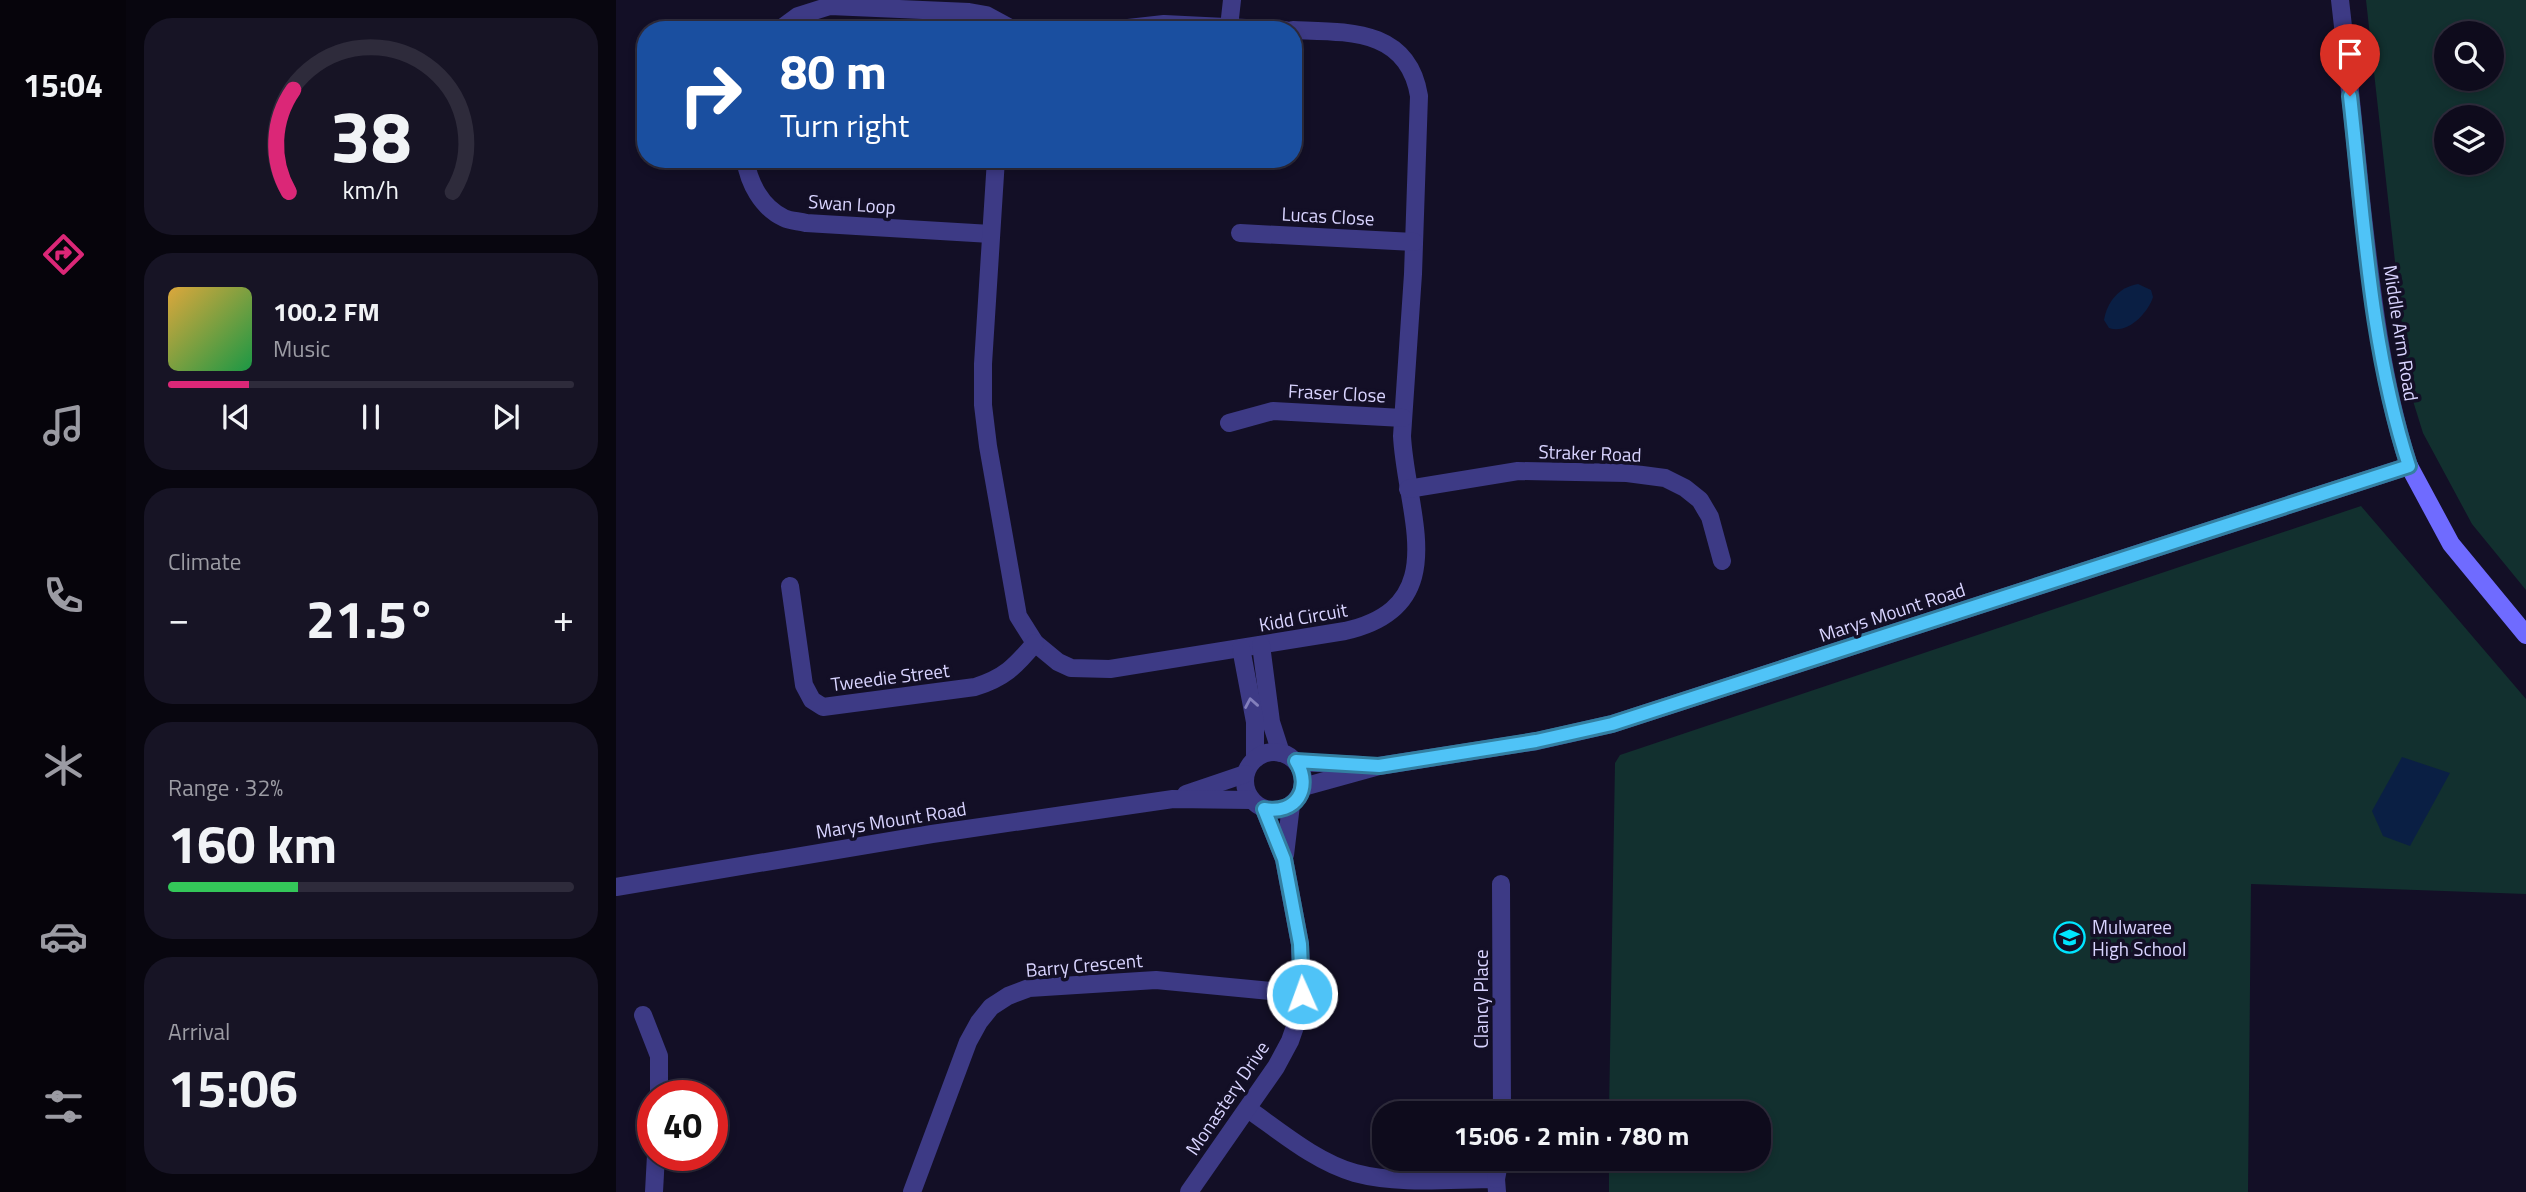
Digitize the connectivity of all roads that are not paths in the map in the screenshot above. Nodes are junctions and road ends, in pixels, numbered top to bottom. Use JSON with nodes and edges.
{"nodes":[{"id":1,"x":1232,"y":0,"type":"edge"},
{"id":2,"x":2340,"y":0,"type":"edge"},
{"id":3,"x":794,"y":21,"type":"edge"},
{"id":4,"x":997,"y":21,"type":"edge"},
{"id":5,"x":1230,"y":21,"type":"edge"},
{"id":6,"x":1302,"y":30,"type":"edge"},
{"id":7,"x":747,"y":168,"type":"edge"},
{"id":8,"x":995,"y":168,"type":"edge"},
{"id":9,"x":1240,"y":233,"type":"dead end"},
{"id":10,"x":991,"y":234,"type":"junction"},
{"id":11,"x":1414,"y":242,"type":"junction"},
{"id":12,"x":1403,"y":418,"type":"junction"},
{"id":13,"x":1229,"y":423,"type":"dead end"},
{"id":14,"x":2409,"y":466,"type":"junction"},
{"id":15,"x":1408,"y":489,"type":"junction"},
{"id":16,"x":1722,"y":561,"type":"dead end"},
{"id":17,"x":790,"y":586,"type":"dead end"},
{"id":18,"x":2526,"y":635,"type":"edge"},
{"id":19,"x":1035,"y":643,"type":"junction"},
{"id":20,"x":1261,"y":645,"type":"junction"},
{"id":21,"x":1241,"y":648,"type":"junction"},
{"id":22,"x":1288,"y":757,"type":"junction"},
{"id":23,"x":1379,"y":766,"type":"junction"},
{"id":24,"x":1250,"y":767,"type":"junction"},
{"id":25,"x":1303,"y":787,"type":"junction"},
{"id":26,"x":1173,"y":799,"type":"junction"},
{"id":27,"x":1258,"y":805,"type":"junction"},
{"id":28,"x":1291,"y":805,"type":"junction"},
{"id":29,"x":1284,"y":859,"type":"junction"},
{"id":30,"x":1501,"y":884,"type":"dead end"},
{"id":31,"x":616,"y":887,"type":"edge"},
{"id":32,"x":1302,"y":994,"type":"junction"},
{"id":33,"x":643,"y":1015,"type":"dead end"},
{"id":34,"x":659,"y":1080,"type":"edge"},
{"id":35,"x":1502,"y":1101,"type":"edge"},
{"id":36,"x":1248,"y":1109,"type":"junction"},
{"id":37,"x":655,"y":1171,"type":"edge"},
{"id":38,"x":1497,"y":1185,"type":"edge"},
{"id":39,"x":654,"y":1192,"type":"edge"},
{"id":40,"x":912,"y":1192,"type":"edge"},
{"id":41,"x":1189,"y":1192,"type":"edge"}],
"edges":[{"from":1,"to":5,"type":"street"},
{"from":2,"to":14,"type":"street","name":"Middle Arm Road"},
{"from":3,"to":4,"type":"street"},
{"from":6,"to":11,"type":"street","name":"Kidd Circuit"},
{"from":7,"to":10,"type":"street","name":"Swan Loop"},
{"from":8,"to":10,"type":"street","name":"Kidd Circuit"},
{"from":9,"to":11,"type":"street","name":"Lucas Close"},
{"from":10,"to":19,"type":"street","name":"Kidd Circuit"},
{"from":11,"to":12,"type":"street","name":"Kidd Circuit"},
{"from":12,"to":13,"type":"street","name":"Fraser Close"},
{"from":12,"to":15,"type":"street","name":"Kidd Circuit"},
{"from":14,"to":18,"type":"main road","name":"Middle Arm Road"},
{"from":14,"to":23,"type":"street","name":"Marys Mount Road"},
{"from":15,"to":16,"type":"street","name":"Straker Road"},
{"from":15,"to":20,"type":"street","name":"Kidd Circuit"},
{"from":17,"to":19,"type":"street","name":"Tweedie Street"},
{"from":19,"to":21,"type":"street","name":"Kidd Circuit"},
{"from":20,"to":21,"type":"street","name":"Kidd Circuit"},
{"from":20,"to":22,"type":"street"},
{"from":24,"to":21,"type":"street","one_way":true},
{"from":22,"to":23,"type":"street","name":"Marys Mount Road"},
{"from":22,"to":24,"type":"street"},
{"from":22,"to":25,"type":"street"},
{"from":23,"to":25,"type":"street","name":"Marys Mount Road"},
{"from":24,"to":26,"type":"street","name":"Marys Mount Road"},
{"from":24,"to":27,"type":"street"},
{"from":25,"to":28,"type":"street"},
{"from":26,"to":27,"type":"street","name":"Marys Mount Road"},
{"from":26,"to":31,"type":"street","name":"Marys Mount Road"},
{"from":27,"to":28,"type":"street"},
{"from":27,"to":29,"type":"street","name":"Monastery Drive"},
{"from":28,"to":29,"type":"street","name":"Monastery Drive"},
{"from":29,"to":32,"type":"street","name":"Monastery Drive"},
{"from":30,"to":35,"type":"street","name":"Clancy Place"},
{"from":32,"to":36,"type":"street","name":"Monastery Drive"},
{"from":32,"to":40,"type":"street","name":"Barry Crescent"},
{"from":33,"to":34,"type":"street"},
{"from":36,"to":38,"type":"street"},
{"from":36,"to":41,"type":"street","name":"Monastery Drive"},
{"from":37,"to":39,"type":"street"}]}
